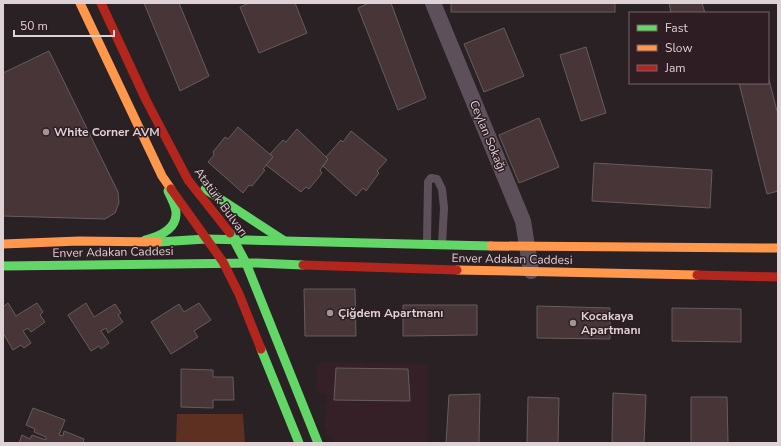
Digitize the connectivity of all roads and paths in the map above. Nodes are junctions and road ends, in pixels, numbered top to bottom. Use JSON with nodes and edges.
{"nodes":[{"id":1,"x":80,"y":3,"type":"edge"},
{"id":2,"x":101,"y":3,"type":"edge"},
{"id":3,"x":433,"y":3,"type":"edge"},
{"id":4,"x":188,"y":180,"type":"junction"},
{"id":5,"x":166,"y":182,"type":"junction"},
{"id":6,"x":206,"y":239,"type":"junction"},
{"id":7,"x":282,"y":240,"type":"junction"},
{"id":8,"x":134,"y":241,"type":"junction"},
{"id":9,"x":235,"y":241,"type":"junction"},
{"id":10,"x":3,"y":244,"type":"edge"},
{"id":11,"x":427,"y":244,"type":"junction"},
{"id":12,"x":442,"y":244,"type":"junction"},
{"id":13,"x":527,"y":247,"type":"junction"},
{"id":14,"x":778,"y":248,"type":"edge"},
{"id":15,"x":223,"y":262,"type":"junction"},
{"id":16,"x":246,"y":263,"type":"junction"},
{"id":17,"x":3,"y":266,"type":"edge"},
{"id":18,"x":531,"y":271,"type":"junction"},
{"id":19,"x":778,"y":277,"type":"edge"},
{"id":20,"x":298,"y":443,"type":"edge"},
{"id":21,"x":318,"y":443,"type":"edge"}],
"edges":[{"from":1,"to":5,"type":"main road"},
{"from":2,"to":4,"type":"main road","name":"Atatürk Bulvarı"},
{"from":3,"to":13,"type":"street","name":"Ceylan Sokağı"},
{"from":4,"to":7,"type":"main road"},
{"from":4,"to":9,"type":"main road","name":"Atatürk Bulvarı"},
{"from":5,"to":6,"type":"main road"},
{"from":5,"to":8,"type":"main road"},
{"from":6,"to":8,"type":"main road","name":"Enver Adakan Caddesi"},
{"from":6,"to":9,"type":"main road","name":"Enver Adakan Caddesi"},
{"from":6,"to":15,"type":"main road"},
{"from":7,"to":9,"type":"main road","name":"Enver Adakan Caddesi"},
{"from":7,"to":11,"type":"main road","name":"Enver Adakan Caddesi"},
{"from":8,"to":10,"type":"main road","name":"Enver Adakan Caddesi"},
{"from":9,"to":16,"type":"main road","name":"Atatürk Bulvarı"},
{"from":11,"to":12,"type":"main road","name":"Enver Adakan Caddesi"},
{"from":11,"to":12,"type":"lane"},
{"from":12,"to":13,"type":"main road","name":"Enver Adakan Caddesi"},
{"from":13,"to":14,"type":"main road","name":"Enver Adakan Caddesi"},
{"from":13,"to":18,"type":"street","name":"Ceylan Sokağı"},
{"from":15,"to":16,"type":"main road","name":"Enver Adakan Caddesi"},
{"from":15,"to":17,"type":"main road","name":"Enver Adakan Caddesi"},
{"from":15,"to":20,"type":"main road"},
{"from":16,"to":18,"type":"main road","name":"Enver Adakan Caddesi"},
{"from":16,"to":21,"type":"main road","name":"Atatürk Bulvarı"},
{"from":18,"to":19,"type":"main road","name":"Enver Adakan Caddesi"}]}
